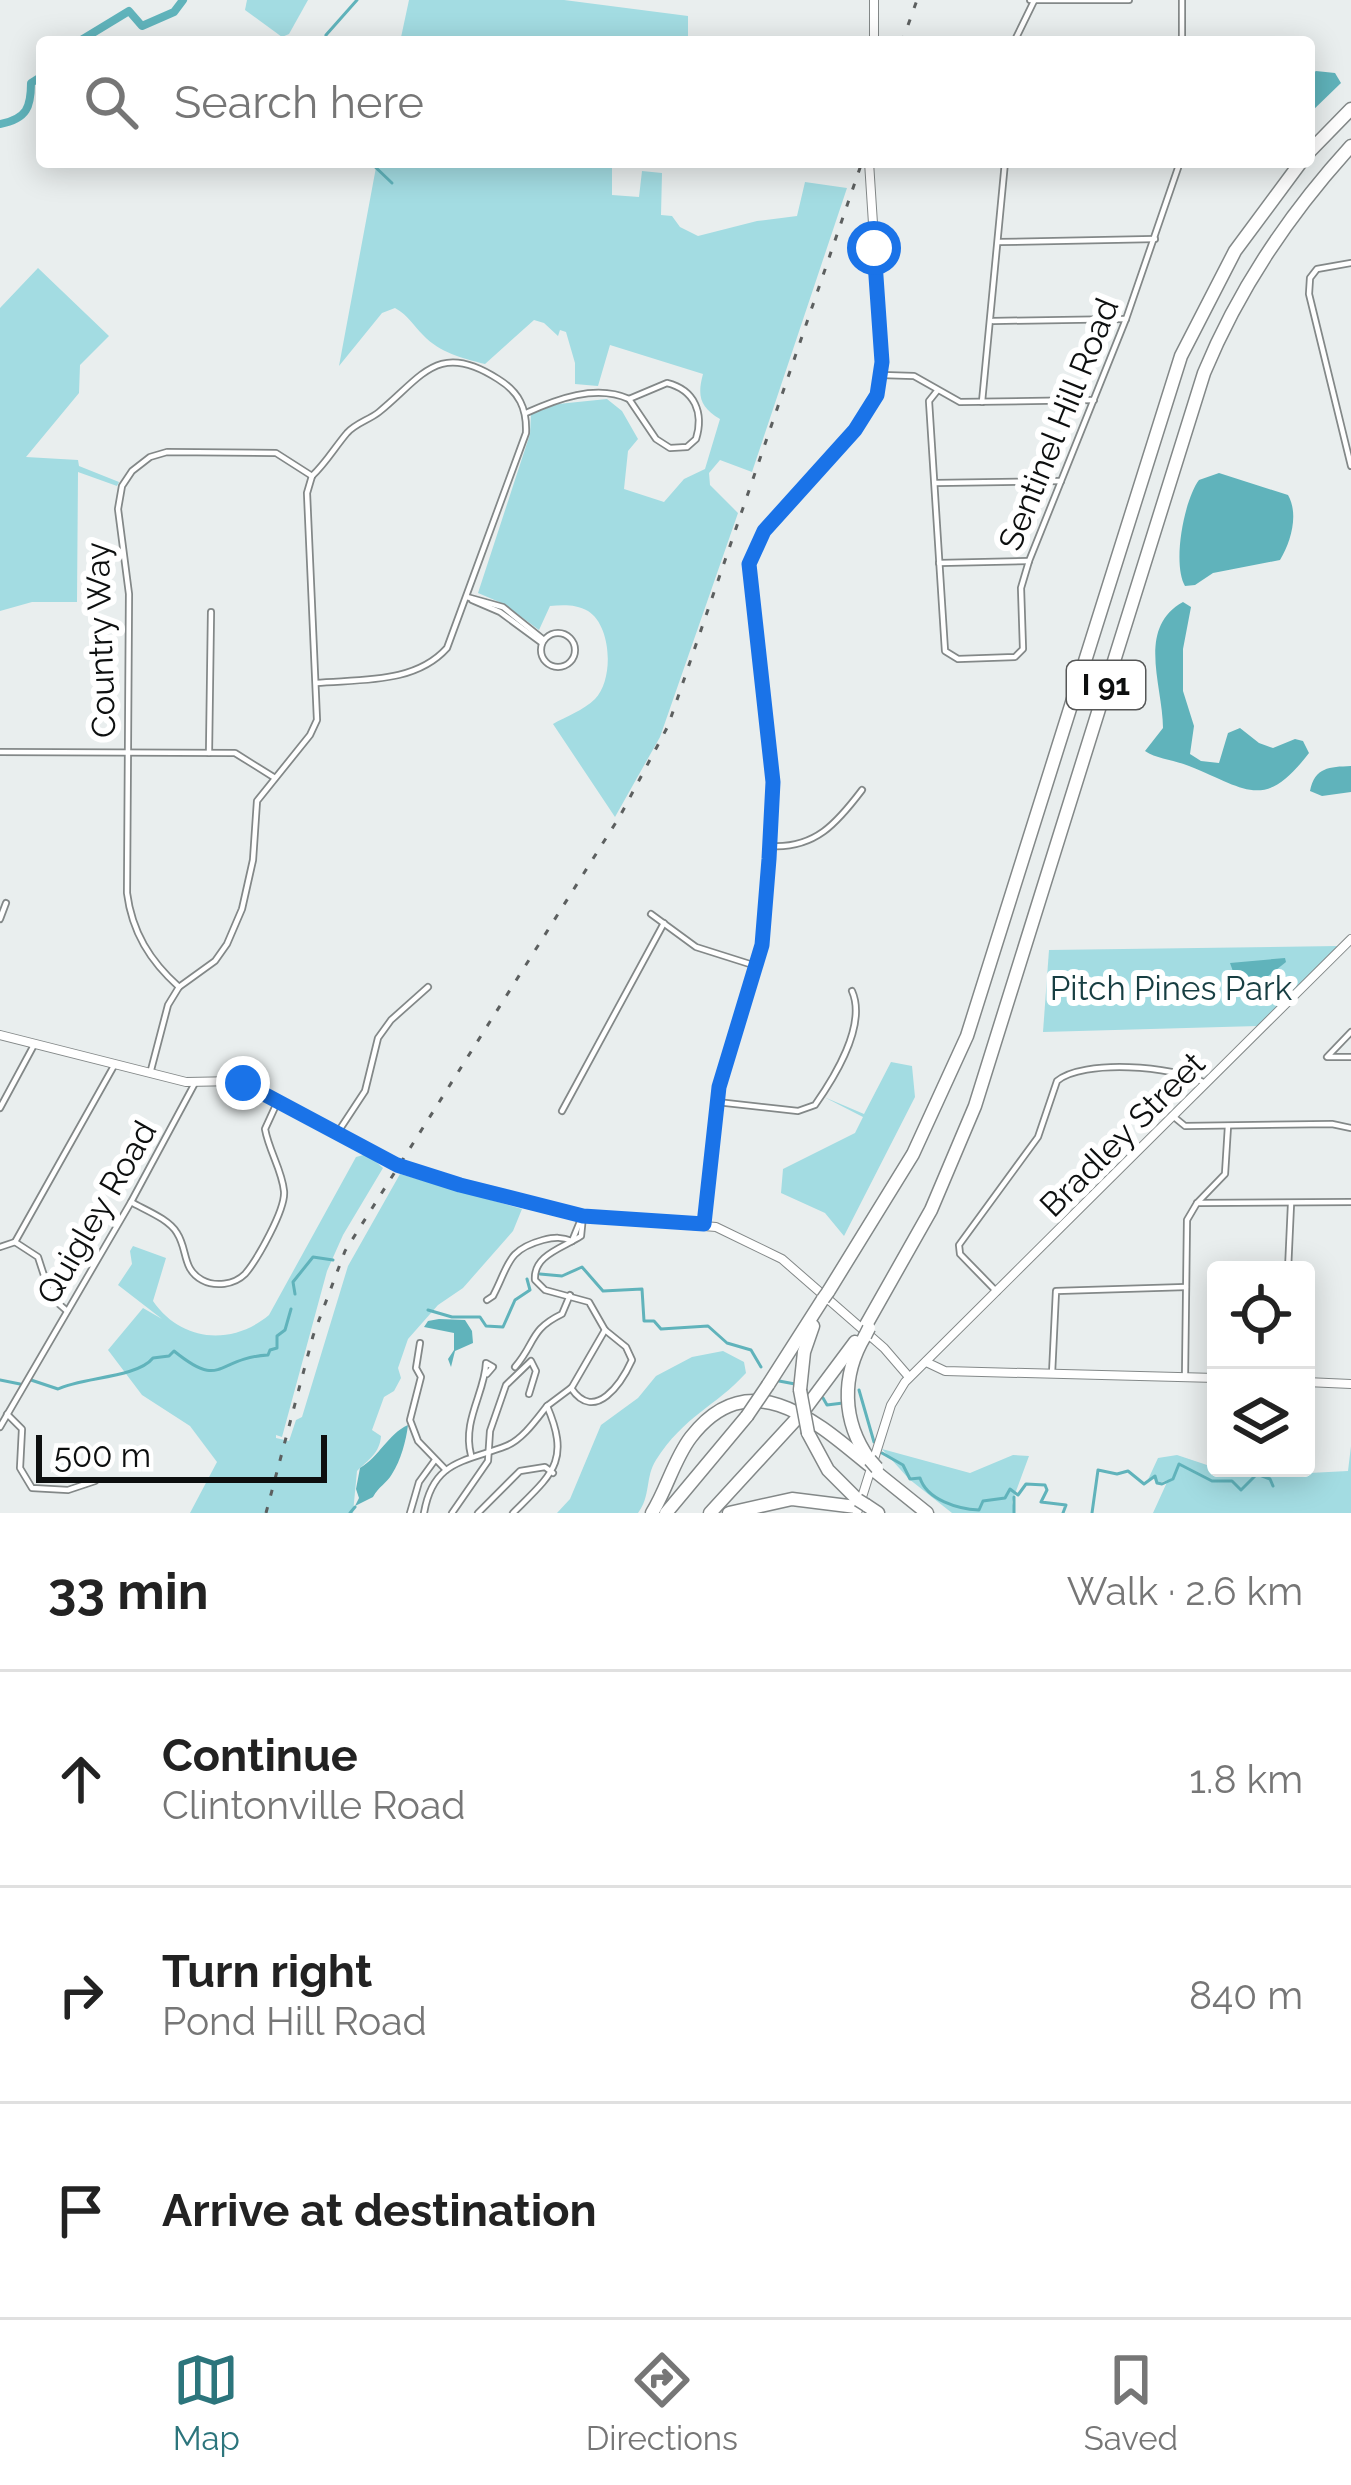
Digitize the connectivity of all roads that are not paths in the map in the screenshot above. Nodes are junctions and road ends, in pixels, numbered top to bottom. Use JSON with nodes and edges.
{"nodes":[{"id":1,"x":874,"y":0,"type":"edge"},
{"id":2,"x":1032,"y":0,"type":"edge"},
{"id":3,"x":1119,"y":0,"type":"edge"},
{"id":4,"x":1130,"y":0,"type":"edge"},
{"id":5,"x":1181,"y":0,"type":"edge"},
{"id":6,"x":874,"y":36,"type":"edge"},
{"id":7,"x":1017,"y":36,"type":"edge"},
{"id":8,"x":1182,"y":36,"type":"edge"},
{"id":9,"x":1351,"y":109,"type":"edge"},
{"id":10,"x":1315,"y":146,"type":"edge"},
{"id":11,"x":1351,"y":146,"type":"edge"},
{"id":12,"x":869,"y":168,"type":"edge"},
{"id":13,"x":1005,"y":168,"type":"edge"},
{"id":14,"x":1178,"y":168,"type":"edge"},
{"id":15,"x":1296,"y":168,"type":"edge"},
{"id":16,"x":1155,"y":239,"type":"junction"},
{"id":17,"x":999,"y":242,"type":"junction"},
{"id":18,"x":1351,"y":263,"type":"edge"},
{"id":19,"x":1126,"y":320,"type":"junction"},
{"id":20,"x":992,"y":321,"type":"junction"},
{"id":21,"x":882,"y":375,"type":"junction"},
{"id":22,"x":937,"y":391,"type":"junction"},
{"id":23,"x":629,"y":399,"type":"junction"},
{"id":24,"x":1094,"y":400,"type":"junction"},
{"id":25,"x":982,"y":402,"type":"junction"},
{"id":26,"x":526,"y":413,"type":"junction"},
{"id":27,"x":1351,"y":466,"type":"edge"},
{"id":28,"x":312,"y":476,"type":"junction"},
{"id":29,"x":1061,"y":481,"type":"junction"},
{"id":30,"x":934,"y":483,"type":"junction"},
{"id":31,"x":1029,"y":561,"type":"junction"},
{"id":32,"x":939,"y":563,"type":"junction"},
{"id":33,"x":467,"y":597,"type":"junction"},
{"id":34,"x":211,"y":612,"type":"dead end"},
{"id":35,"x":543,"y":642,"type":"junction"},
{"id":36,"x":316,"y":683,"type":"junction"},
{"id":37,"x":0,"y":752,"type":"edge"},
{"id":38,"x":209,"y":753,"type":"junction"},
{"id":39,"x":128,"y":754,"type":"junction"},
{"id":40,"x":276,"y":779,"type":"junction"},
{"id":41,"x":862,"y":790,"type":"dead end"},
{"id":42,"x":770,"y":846,"type":"junction"},
{"id":43,"x":6,"y":903,"type":"dead end"},
{"id":44,"x":651,"y":914,"type":"dead end"},
{"id":45,"x":0,"y":919,"type":"edge"},
{"id":46,"x":664,"y":923,"type":"junction"},
{"id":47,"x":1351,"y":939,"type":"edge"},
{"id":48,"x":756,"y":966,"type":"junction"},
{"id":49,"x":179,"y":987,"type":"junction"},
{"id":50,"x":428,"y":987,"type":"dead end"},
{"id":51,"x":852,"y":991,"type":"dead end"},
{"id":52,"x":1351,"y":1033,"type":"edge"},
{"id":53,"x":0,"y":1035,"type":"edge"},
{"id":54,"x":34,"y":1045,"type":"junction"},
{"id":55,"x":1351,"y":1057,"type":"edge"},
{"id":56,"x":116,"y":1064,"type":"junction"},
{"id":57,"x":150,"y":1073,"type":"junction"},
{"id":58,"x":195,"y":1082,"type":"junction"},
{"id":59,"x":1207,"y":1084,"type":"junction"},
{"id":60,"x":279,"y":1100,"type":"junction"},
{"id":61,"x":717,"y":1102,"type":"junction"},
{"id":62,"x":0,"y":1108,"type":"edge"},
{"id":63,"x":562,"y":1111,"type":"dead end"},
{"id":64,"x":1174,"y":1117,"type":"junction"},
{"id":65,"x":1228,"y":1126,"type":"junction"},
{"id":66,"x":1351,"y":1128,"type":"edge"},
{"id":67,"x":338,"y":1132,"type":"junction"},
{"id":68,"x":131,"y":1202,"type":"junction"},
{"id":69,"x":1351,"y":1202,"type":"edge"},
{"id":70,"x":1197,"y":1203,"type":"junction"},
{"id":71,"x":1291,"y":1204,"type":"junction"},
{"id":72,"x":583,"y":1216,"type":"junction"},
{"id":73,"x":704,"y":1224,"type":"junction"},
{"id":74,"x":572,"y":1241,"type":"junction"},
{"id":75,"x":15,"y":1242,"type":"junction"},
{"id":76,"x":0,"y":1247,"type":"edge"},
{"id":77,"x":1288,"y":1261,"type":"edge"},
{"id":78,"x":1186,"y":1287,"type":"junction"},
{"id":79,"x":997,"y":1292,"type":"junction"},
{"id":80,"x":570,"y":1294,"type":"junction"},
{"id":81,"x":824,"y":1298,"type":"junction"},
{"id":82,"x":487,"y":1300,"type":"dead end"},
{"id":83,"x":67,"y":1310,"type":"junction"},
{"id":84,"x":867,"y":1327,"type":"junction"},
{"id":85,"x":605,"y":1330,"type":"junction"},
{"id":86,"x":420,"y":1342,"type":"dead end"},
{"id":87,"x":926,"y":1362,"type":"junction"},
{"id":88,"x":515,"y":1367,"type":"dead end"},
{"id":89,"x":487,"y":1374,"type":"dead end"},
{"id":90,"x":1052,"y":1374,"type":"junction"},
{"id":91,"x":909,"y":1377,"type":"junction"},
{"id":92,"x":1185,"y":1377,"type":"junction"},
{"id":93,"x":1207,"y":1378,"type":"edge"},
{"id":94,"x":1315,"y":1382,"type":"edge"},
{"id":95,"x":1351,"y":1384,"type":"edge"},
{"id":96,"x":572,"y":1388,"type":"junction"},
{"id":97,"x":529,"y":1394,"type":"dead end"},
{"id":98,"x":547,"y":1406,"type":"junction"},
{"id":99,"x":8,"y":1414,"type":"junction"},
{"id":100,"x":0,"y":1426,"type":"edge"},
{"id":101,"x":489,"y":1450,"type":"junction"},
{"id":102,"x":471,"y":1455,"type":"junction"},
{"id":103,"x":435,"y":1460,"type":"junction"},
{"id":104,"x":875,"y":1468,"type":"junction"},
{"id":105,"x":446,"y":1469,"type":"junction"},
{"id":106,"x":554,"y":1473,"type":"junction"},
{"id":107,"x":95,"y":1481,"type":"dead end"},
{"id":108,"x":864,"y":1509,"type":"edge"},
{"id":109,"x":410,"y":1513,"type":"edge"},
{"id":110,"x":424,"y":1513,"type":"edge"},
{"id":111,"x":452,"y":1513,"type":"edge"},
{"id":112,"x":478,"y":1513,"type":"edge"},
{"id":113,"x":513,"y":1513,"type":"edge"},
{"id":114,"x":652,"y":1513,"type":"edge"},
{"id":115,"x":666,"y":1513,"type":"edge"},
{"id":116,"x":710,"y":1513,"type":"edge"},
{"id":117,"x":729,"y":1513,"type":"edge"},
{"id":118,"x":927,"y":1513,"type":"edge"}],
"edges":[{"from":1,"to":6,"type":"street"},
{"from":2,"to":3,"type":"street"},
{"from":2,"to":7,"type":"street"},
{"from":3,"to":4,"type":"street"},
{"from":5,"to":8,"type":"street"},
{"from":9,"to":10,"type":"highway"},
{"from":11,"to":84,"type":"highway","number":"I 91"},
{"from":12,"to":21,"type":"street"},
{"from":13,"to":17,"type":"street"},
{"from":14,"to":16,"type":"street","name":"Sentinel Hill Road"},
{"from":15,"to":81,"type":"highway","number":"I 91"},
{"from":16,"to":17,"type":"street"},
{"from":16,"to":19,"type":"street","name":"Sentinel Hill Road"},
{"from":17,"to":20,"type":"street"},
{"from":18,"to":27,"type":"street"},
{"from":19,"to":20,"type":"street"},
{"from":19,"to":24,"type":"street","name":"Sentinel Hill Road"},
{"from":20,"to":25,"type":"street"},
{"from":21,"to":22,"type":"street"},
{"from":21,"to":42,"type":"street"},
{"from":22,"to":25,"type":"street"},
{"from":22,"to":30,"type":"street","name":"Sentinel Hill Road"},
{"from":23,"to":23,"type":"street"},
{"from":23,"to":26,"type":"street"},
{"from":24,"to":25,"type":"street"},
{"from":24,"to":29,"type":"street","name":"Sentinel Hill Road"},
{"from":26,"to":28,"type":"street"},
{"from":26,"to":33,"type":"street"},
{"from":28,"to":36,"type":"street"},
{"from":28,"to":39,"type":"street","name":"Country Way"},
{"from":29,"to":30,"type":"street"},
{"from":29,"to":31,"type":"street","name":"Sentinel Hill Road"},
{"from":30,"to":32,"type":"street","name":"Sentinel Hill Road"},
{"from":31,"to":32,"type":"street"},
{"from":31,"to":32,"type":"street","name":"Sentinel Hill Road"},
{"from":33,"to":35,"type":"street"},
{"from":33,"to":36,"type":"street"},
{"from":34,"to":38,"type":"street"},
{"from":35,"to":35,"type":"street"},
{"from":36,"to":40,"type":"street"},
{"from":37,"to":39,"type":"street"},
{"from":38,"to":39,"type":"street"},
{"from":38,"to":40,"type":"street"},
{"from":39,"to":49,"type":"street","name":"Country Way"},
{"from":40,"to":49,"type":"street"},
{"from":41,"to":42,"type":"street"},
{"from":42,"to":48,"type":"street"},
{"from":43,"to":45,"type":"street"},
{"from":44,"to":46,"type":"street"},
{"from":46,"to":48,"type":"street"},
{"from":46,"to":63,"type":"street"},
{"from":47,"to":59,"type":"street","name":"Bradley Street"},
{"from":48,"to":61,"type":"street"},
{"from":49,"to":57,"type":"street"},
{"from":50,"to":67,"type":"street"},
{"from":51,"to":61,"type":"street"},
{"from":52,"to":55,"type":"street"},
{"from":53,"to":54,"type":"street"},
{"from":54,"to":56,"type":"street"},
{"from":54,"to":62,"type":"street"},
{"from":56,"to":57,"type":"street"},
{"from":56,"to":75,"type":"street"},
{"from":57,"to":58,"type":"street"},
{"from":58,"to":60,"type":"street"},
{"from":58,"to":68,"type":"street","name":"Quigley Road"},
{"from":59,"to":64,"type":"street","name":"Bradley Street"},
{"from":59,"to":79,"type":"street"},
{"from":60,"to":67,"type":"street"},
{"from":60,"to":68,"type":"street"},
{"from":61,"to":73,"type":"street"},
{"from":64,"to":65,"type":"street"},
{"from":64,"to":79,"type":"street","name":"Bradley Street"},
{"from":65,"to":66,"type":"street"},
{"from":65,"to":70,"type":"street"},
{"from":67,"to":72,"type":"street"},
{"from":68,"to":83,"type":"street","name":"Quigley Road"},
{"from":69,"to":71,"type":"street"},
{"from":70,"to":71,"type":"street"},
{"from":70,"to":78,"type":"street"},
{"from":71,"to":77,"type":"street"},
{"from":72,"to":73,"type":"street"},
{"from":72,"to":74,"type":"street"},
{"from":73,"to":91,"type":"street"},
{"from":74,"to":80,"type":"street"},
{"from":74,"to":82,"type":"street"},
{"from":75,"to":76,"type":"street"},
{"from":75,"to":83,"type":"street"},
{"from":78,"to":90,"type":"street"},
{"from":78,"to":92,"type":"street"},
{"from":79,"to":87,"type":"street","name":"Bradley Street"},
{"from":80,"to":85,"type":"street"},
{"from":80,"to":88,"type":"street"},
{"from":81,"to":108,"type":"highway","bridge":true},
{"from":81,"to":115,"type":"highway","number":"I 91","bridge":true},
{"from":83,"to":99,"type":"street","name":"Quigley Road"},
{"from":84,"to":104,"type":"highway"},
{"from":84,"to":116,"type":"highway","number":"I 91"},
{"from":85,"to":96,"type":"street"},
{"from":85,"to":96,"type":"street"},
{"from":86,"to":103,"type":"street"},
{"from":87,"to":90,"type":"street"},
{"from":87,"to":91,"type":"street","name":"Bradley Street"},
{"from":89,"to":102,"type":"street"},
{"from":90,"to":92,"type":"street"},
{"from":91,"to":108,"type":"street"},
{"from":92,"to":93,"type":"street"},
{"from":94,"to":95,"type":"street"},
{"from":96,"to":98,"type":"street"},
{"from":97,"to":101,"type":"street"},
{"from":98,"to":101,"type":"street"},
{"from":98,"to":106,"type":"street"},
{"from":99,"to":100,"type":"street","name":"Quigley Road"},
{"from":99,"to":107,"type":"street"},
{"from":101,"to":102,"type":"street"},
{"from":101,"to":111,"type":"street"},
{"from":102,"to":105,"type":"street"},
{"from":103,"to":105,"type":"street"},
{"from":103,"to":109,"type":"street"},
{"from":104,"to":114,"type":"highway"},
{"from":104,"to":118,"type":"highway"},
{"from":105,"to":110,"type":"street"},
{"from":106,"to":112,"type":"street"},
{"from":106,"to":113,"type":"street"},
{"from":108,"to":117,"type":"highway"}]}
